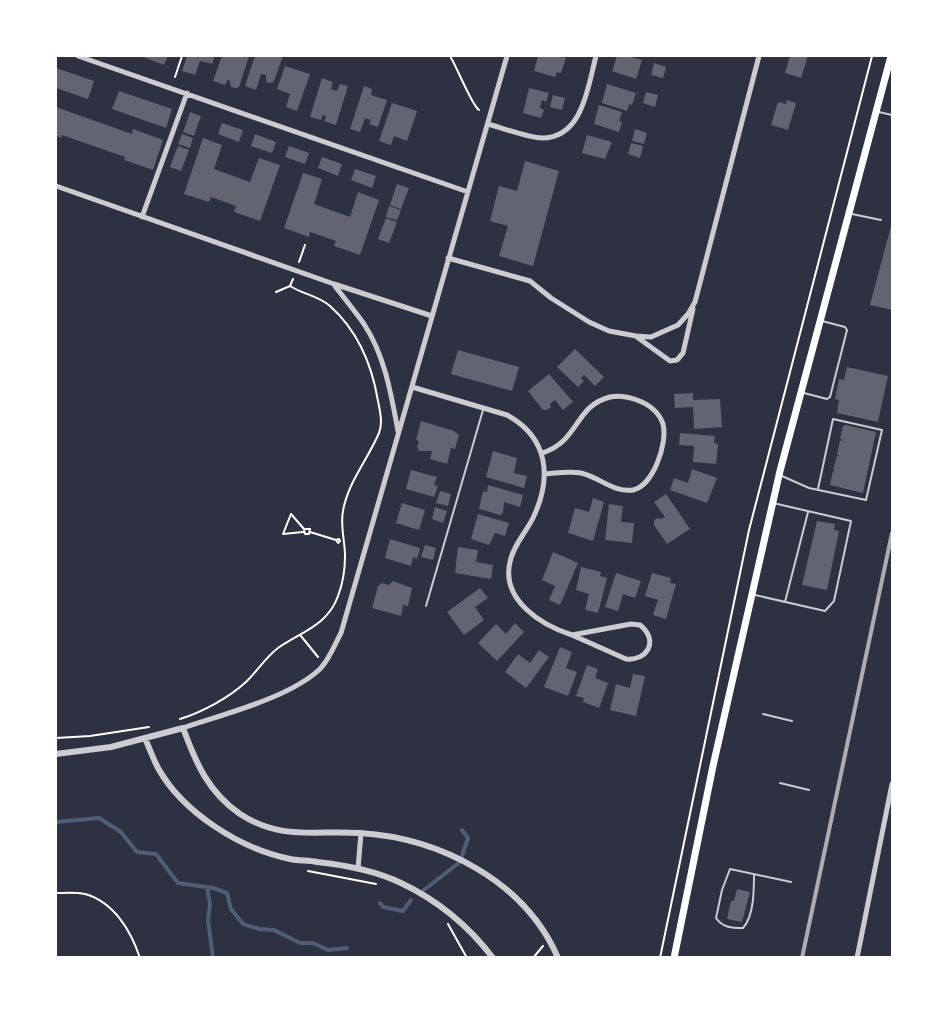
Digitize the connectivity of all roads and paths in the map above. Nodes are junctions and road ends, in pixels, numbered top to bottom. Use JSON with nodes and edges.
{"nodes":[{"id":1,"x":78,"y":56,"type":"edge"},
{"id":2,"x":182,"y":56,"type":"edge"},
{"id":3,"x":450,"y":56,"type":"edge"},
{"id":4,"x":507,"y":56,"type":"edge"},
{"id":5,"x":587,"y":56,"type":"edge"},
{"id":6,"x":596,"y":56,"type":"edge"},
{"id":7,"x":759,"y":56,"type":"edge"},
{"id":8,"x":872,"y":56,"type":"edge"},
{"id":9,"x":891,"y":56,"type":"edge"},
{"id":10,"x":594,"y":63,"type":"junction"},
{"id":11,"x":175,"y":77,"type":"dead end"},
{"id":12,"x":187,"y":93,"type":"junction"},
{"id":13,"x":479,"y":111,"type":"dead end"},
{"id":14,"x":876,"y":111,"type":"junction"},
{"id":15,"x":892,"y":115,"type":"edge"},
{"id":16,"x":488,"y":124,"type":"junction"},
{"id":17,"x":56,"y":186,"type":"edge"},
{"id":18,"x":468,"y":192,"type":"junction"},
{"id":19,"x":849,"y":213,"type":"junction"},
{"id":20,"x":142,"y":217,"type":"junction"},
{"id":21,"x":881,"y":220,"type":"dead end"},
{"id":22,"x":305,"y":245,"type":"dead end"},
{"id":23,"x":448,"y":258,"type":"junction"},
{"id":24,"x":296,"y":270,"type":"junction"},
{"id":25,"x":334,"y":284,"type":"junction"},
{"id":26,"x":290,"y":286,"type":"junction"},
{"id":27,"x":276,"y":292,"type":"dead end"},
{"id":28,"x":695,"y":302,"type":"junction"},
{"id":29,"x":432,"y":316,"type":"junction"},
{"id":30,"x":820,"y":320,"type":"junction"},
{"id":31,"x":636,"y":336,"type":"junction"},
{"id":32,"x":412,"y":387,"type":"junction"},
{"id":33,"x":801,"y":393,"type":"junction"},
{"id":34,"x":483,"y":409,"type":"junction"},
{"id":35,"x":399,"y":433,"type":"junction"},
{"id":36,"x":542,"y":453,"type":"junction"},
{"id":37,"x":545,"y":474,"type":"junction"},
{"id":38,"x":779,"y":475,"type":"junction"},
{"id":39,"x":818,"y":489,"type":"junction"},
{"id":40,"x":773,"y":503,"type":"junction"},
{"id":41,"x":808,"y":510,"type":"junction"},
{"id":42,"x":304,"y":530,"type":"junction"},
{"id":43,"x":344,"y":543,"type":"junction"},
{"id":44,"x":752,"y":595,"type":"junction"},
{"id":45,"x":785,"y":602,"type":"junction"},
{"id":46,"x":426,"y":606,"type":"dead end"},
{"id":47,"x":300,"y":635,"type":"junction"},
{"id":48,"x":572,"y":635,"type":"junction"},
{"id":49,"x":318,"y":657,"type":"dead end"},
{"id":50,"x":763,"y":714,"type":"dead end"},
{"id":51,"x":180,"y":719,"type":"dead end"},
{"id":52,"x":792,"y":721,"type":"dead end"},
{"id":53,"x":149,"y":727,"type":"dead end"},
{"id":54,"x":183,"y":728,"type":"junction"},
{"id":55,"x":56,"y":738,"type":"edge"},
{"id":56,"x":145,"y":738,"type":"junction"},
{"id":57,"x":56,"y":754,"type":"edge"},
{"id":58,"x":780,"y":783,"type":"dead end"},
{"id":59,"x":892,"y":784,"type":"edge"},
{"id":60,"x":810,"y":790,"type":"dead end"},
{"id":61,"x":361,"y":833,"type":"junction"},
{"id":62,"x":358,"y":869,"type":"junction"},
{"id":63,"x":754,"y":874,"type":"junction"},
{"id":64,"x":790,"y":882,"type":"dead end"},
{"id":65,"x":56,"y":893,"type":"edge"},
{"id":66,"x":550,"y":940,"type":"junction"},
{"id":67,"x":140,"y":957,"type":"edge"},
{"id":68,"x":493,"y":957,"type":"edge"},
{"id":69,"x":533,"y":957,"type":"edge"},
{"id":70,"x":558,"y":957,"type":"edge"},
{"id":71,"x":660,"y":957,"type":"edge"},
{"id":72,"x":674,"y":957,"type":"edge"},
{"id":73,"x":857,"y":957,"type":"edge"}],
"edges":[{"from":1,"to":12,"type":"street"},
{"from":2,"to":11,"type":"path"},
{"from":3,"to":13,"type":"path"},
{"from":4,"to":16,"type":"street"},
{"from":5,"to":10,"type":"street"},
{"from":6,"to":10,"type":"street"},
{"from":7,"to":28,"type":"street"},
{"from":8,"to":71,"type":"path"},
{"from":9,"to":14,"type":"main road"},
{"from":10,"to":16,"type":"street"},
{"from":12,"to":18,"type":"street"},
{"from":12,"to":20,"type":"street"},
{"from":14,"to":15,"type":"lane"},
{"from":14,"to":19,"type":"main road"},
{"from":16,"to":18,"type":"street"},
{"from":17,"to":20,"type":"street"},
{"from":18,"to":23,"type":"street"},
{"from":19,"to":21,"type":"lane"},
{"from":19,"to":30,"type":"main road"},
{"from":20,"to":24,"type":"street"},
{"from":22,"to":24,"type":"path"},
{"from":23,"to":29,"type":"street"},
{"from":23,"to":31,"type":"street"},
{"from":24,"to":25,"type":"street"},
{"from":24,"to":26,"type":"path"},
{"from":25,"to":29,"type":"street"},
{"from":25,"to":35,"type":"street"},
{"from":26,"to":27,"type":"path"},
{"from":26,"to":43,"type":"path"},
{"from":28,"to":31,"type":"street"},
{"from":28,"to":31,"type":"street"},
{"from":29,"to":32,"type":"street"},
{"from":30,"to":33,"type":"main road"},
{"from":30,"to":33,"type":"lane"},
{"from":32,"to":34,"type":"street"},
{"from":32,"to":35,"type":"street"},
{"from":33,"to":38,"type":"main road"},
{"from":34,"to":36,"type":"street"},
{"from":34,"to":46,"type":"lane"},
{"from":35,"to":54,"type":"street"},
{"from":36,"to":37,"type":"street"},
{"from":36,"to":37,"type":"street"},
{"from":37,"to":48,"type":"street"},
{"from":38,"to":39,"type":"lane"},
{"from":38,"to":40,"type":"main road"},
{"from":39,"to":39,"type":"lane"},
{"from":40,"to":41,"type":"lane"},
{"from":40,"to":44,"type":"main road"},
{"from":41,"to":45,"type":"lane"},
{"from":41,"to":45,"type":"lane"},
{"from":42,"to":42,"type":"path"},
{"from":42,"to":43,"type":"path"},
{"from":43,"to":47,"type":"path"},
{"from":44,"to":45,"type":"lane"},
{"from":44,"to":72,"type":"main road"},
{"from":47,"to":49,"type":"path"},
{"from":47,"to":51,"type":"path"},
{"from":48,"to":48,"type":"street"},
{"from":50,"to":52,"type":"lane"},
{"from":53,"to":55,"type":"path"},
{"from":54,"to":56,"type":"street"},
{"from":54,"to":61,"type":"street"},
{"from":56,"to":57,"type":"street"},
{"from":56,"to":62,"type":"street"},
{"from":58,"to":60,"type":"lane"},
{"from":59,"to":73,"type":"street"},
{"from":61,"to":62,"type":"street"},
{"from":61,"to":66,"type":"street"},
{"from":62,"to":68,"type":"street"},
{"from":63,"to":63,"type":"lane"},
{"from":63,"to":64,"type":"lane"},
{"from":65,"to":67,"type":"path"},
{"from":66,"to":69,"type":"path"},
{"from":66,"to":70,"type":"street"}]}
